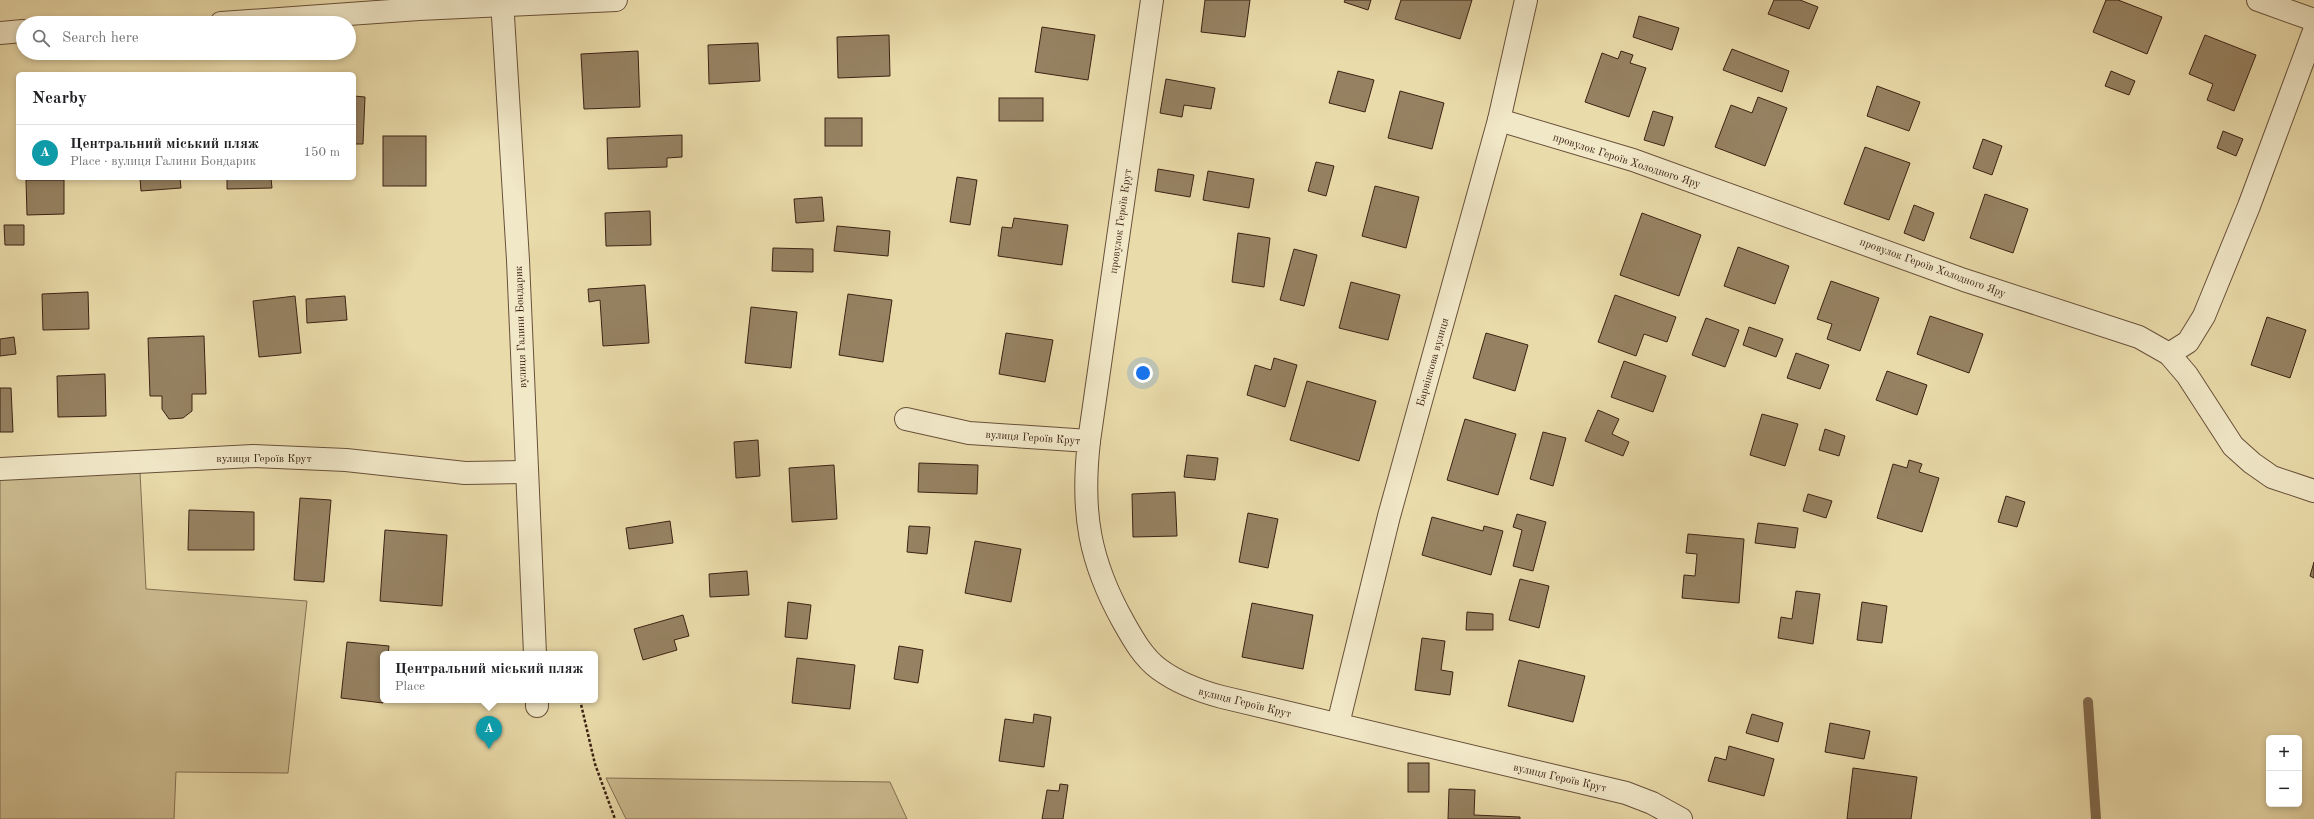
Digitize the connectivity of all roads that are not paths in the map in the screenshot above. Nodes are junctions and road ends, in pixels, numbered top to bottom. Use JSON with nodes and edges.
{"nodes":[{"id":1,"x":616,"y":0,"type":"edge"},
{"id":2,"x":1152,"y":0,"type":"edge"},
{"id":3,"x":1526,"y":0,"type":"edge"},
{"id":4,"x":2258,"y":0,"type":"edge"},
{"id":5,"x":502,"y":3,"type":"edge"},
{"id":6,"x":319,"y":16,"type":"edge"},
{"id":7,"x":2314,"y":20,"type":"edge"},
{"id":8,"x":2314,"y":30,"type":"edge"},
{"id":9,"x":16,"y":32,"type":"edge"},
{"id":10,"x":0,"y":33,"type":"edge"},
{"id":11,"x":1499,"y":120,"type":"junction"},
{"id":12,"x":2169,"y":354,"type":"junction"},
{"id":13,"x":906,"y":419,"type":"dead end"},
{"id":14,"x":1089,"y":441,"type":"junction"},
{"id":15,"x":0,"y":469,"type":"edge"},
{"id":16,"x":527,"y":472,"type":"junction"},
{"id":17,"x":2314,"y":491,"type":"edge"},
{"id":18,"x":535,"y":651,"type":"edge"},
{"id":19,"x":1338,"y":724,"type":"junction"},
{"id":20,"x":1681,"y":819,"type":"edge"}],
"edges":[{"from":1,"to":5,"type":"street"},
{"from":2,"to":14,"type":"street","name":"провулок Героїв Крут"},
{"from":3,"to":11,"type":"street","name":"Барвінкова вулиця"},
{"from":4,"to":7,"type":"street"},
{"from":5,"to":6,"type":"street"},
{"from":5,"to":16,"type":"street","name":"вулиця Галини Бондарик"},
{"from":8,"to":12,"type":"street"},
{"from":9,"to":10,"type":"street"},
{"from":11,"to":12,"type":"street","name":"провулок Героїв Холодного Яру"},
{"from":11,"to":19,"type":"street","name":"Барвінкова вулиця"},
{"from":12,"to":17,"type":"street","name":"провулок Героїв Холодного Яру"},
{"from":13,"to":14,"type":"street","name":"вулиця Героїв Крут"},
{"from":14,"to":19,"type":"street","name":"вулиця Героїв Крут"},
{"from":15,"to":16,"type":"street","name":"вулиця Героїв Крут"},
{"from":16,"to":18,"type":"street","name":"вулиця Галини Бондарик"},
{"from":19,"to":20,"type":"street","name":"вулиця Героїв Крут"}]}
